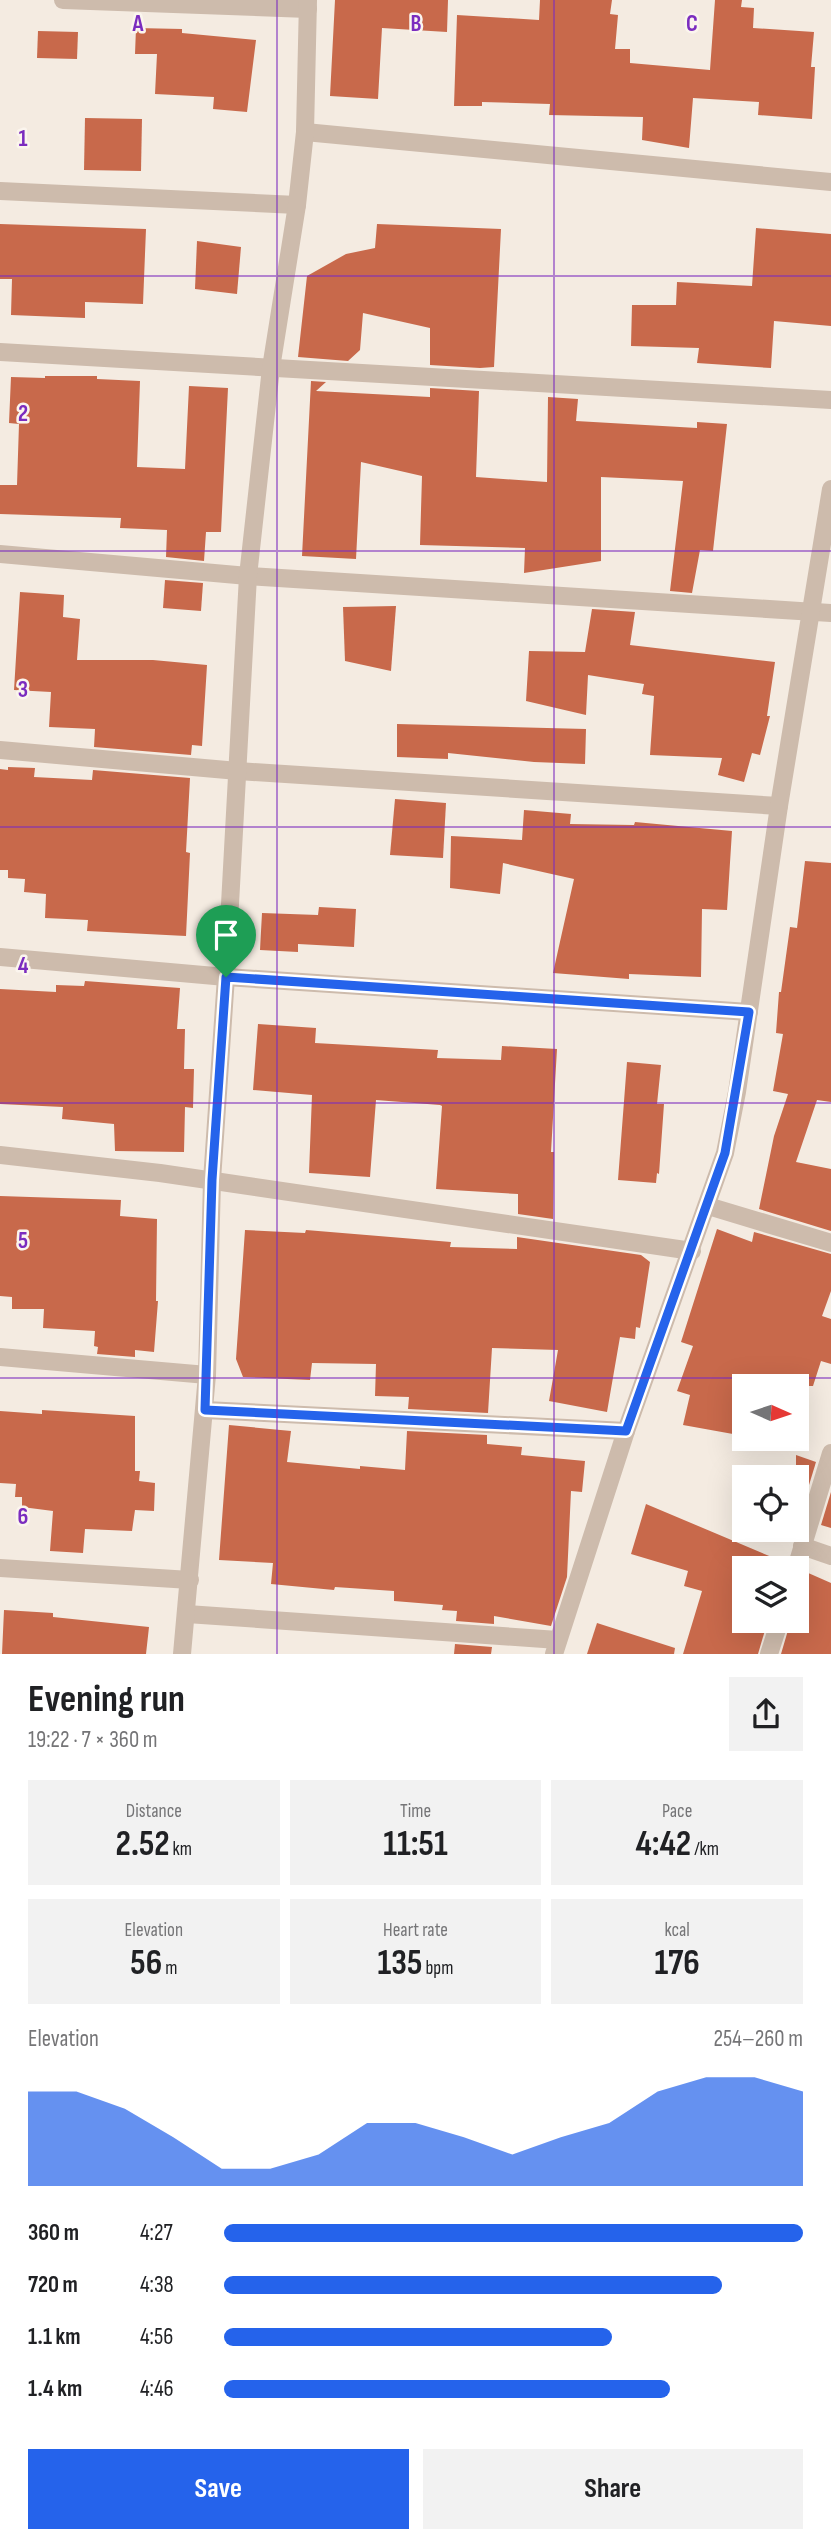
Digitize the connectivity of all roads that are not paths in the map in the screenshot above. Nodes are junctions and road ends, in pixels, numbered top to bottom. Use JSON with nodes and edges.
{"nodes":[{"id":1,"x":63,"y":0,"type":"edge"},
{"id":2,"x":308,"y":5,"type":"edge"},
{"id":3,"x":304,"y":132,"type":"junction"},
{"id":4,"x":831,"y":182,"type":"edge"},
{"id":5,"x":0,"y":191,"type":"edge"},
{"id":6,"x":297,"y":205,"type":"junction"},
{"id":7,"x":0,"y":352,"type":"edge"},
{"id":8,"x":271,"y":368,"type":"junction"},
{"id":9,"x":831,"y":400,"type":"edge"},
{"id":10,"x":831,"y":489,"type":"edge"},
{"id":11,"x":0,"y":554,"type":"edge"},
{"id":12,"x":248,"y":576,"type":"junction"},
{"id":13,"x":810,"y":610,"type":"junction"},
{"id":14,"x":831,"y":613,"type":"edge"},
{"id":15,"x":0,"y":750,"type":"edge"},
{"id":16,"x":238,"y":771,"type":"junction"},
{"id":17,"x":779,"y":806,"type":"junction"},
{"id":18,"x":0,"y":957,"type":"edge"},
{"id":19,"x":226,"y":977,"type":"junction"},
{"id":20,"x":749,"y":1012,"type":"junction"},
{"id":21,"x":0,"y":1155,"type":"edge"},
{"id":22,"x":212,"y":1180,"type":"junction"},
{"id":23,"x":708,"y":1206,"type":"junction"},
{"id":24,"x":831,"y":1243,"type":"edge"},
{"id":25,"x":692,"y":1251,"type":"junction"},
{"id":26,"x":0,"y":1357,"type":"edge"},
{"id":27,"x":207,"y":1375,"type":"junction"},
{"id":28,"x":205,"y":1410,"type":"junction"},
{"id":29,"x":626,"y":1431,"type":"junction"},
{"id":30,"x":831,"y":1453,"type":"edge"},
{"id":31,"x":802,"y":1546,"type":"junction"},
{"id":32,"x":799,"y":1556,"type":"edge"},
{"id":33,"x":831,"y":1556,"type":"edge"},
{"id":34,"x":0,"y":1568,"type":"edge"},
{"id":35,"x":190,"y":1580,"type":"junction"},
{"id":36,"x":187,"y":1614,"type":"junction"},
{"id":37,"x":776,"y":1633,"type":"edge"},
{"id":38,"x":556,"y":1647,"type":"edge"},
{"id":39,"x":182,"y":1654,"type":"edge"},
{"id":40,"x":769,"y":1654,"type":"edge"}],
"edges":[{"from":1,"to":2,"type":"street"},
{"from":2,"to":3,"type":"street"},
{"from":3,"to":4,"type":"street"},
{"from":3,"to":6,"type":"street"},
{"from":5,"to":6,"type":"street"},
{"from":6,"to":8,"type":"street"},
{"from":7,"to":8,"type":"street"},
{"from":8,"to":9,"type":"street"},
{"from":8,"to":12,"type":"street"},
{"from":10,"to":13,"type":"street"},
{"from":11,"to":12,"type":"street"},
{"from":12,"to":13,"type":"street"},
{"from":12,"to":16,"type":"street"},
{"from":13,"to":14,"type":"street"},
{"from":13,"to":17,"type":"street"},
{"from":15,"to":16,"type":"street"},
{"from":16,"to":17,"type":"street"},
{"from":16,"to":19,"type":"street"},
{"from":17,"to":20,"type":"street"},
{"from":18,"to":19,"type":"street"},
{"from":19,"to":20,"type":"street"},
{"from":19,"to":22,"type":"street"},
{"from":20,"to":23,"type":"street"},
{"from":21,"to":22,"type":"street"},
{"from":22,"to":25,"type":"street"},
{"from":22,"to":27,"type":"street"},
{"from":23,"to":24,"type":"street"},
{"from":23,"to":25,"type":"street"},
{"from":25,"to":29,"type":"street"},
{"from":26,"to":27,"type":"street"},
{"from":27,"to":28,"type":"street"},
{"from":28,"to":29,"type":"street"},
{"from":28,"to":35,"type":"street"},
{"from":29,"to":38,"type":"street"},
{"from":30,"to":31,"type":"street"},
{"from":31,"to":32,"type":"street"},
{"from":31,"to":33,"type":"street"},
{"from":34,"to":35,"type":"street"},
{"from":35,"to":36,"type":"street"},
{"from":36,"to":38,"type":"street"},
{"from":36,"to":39,"type":"street"},
{"from":37,"to":40,"type":"street"}]}
